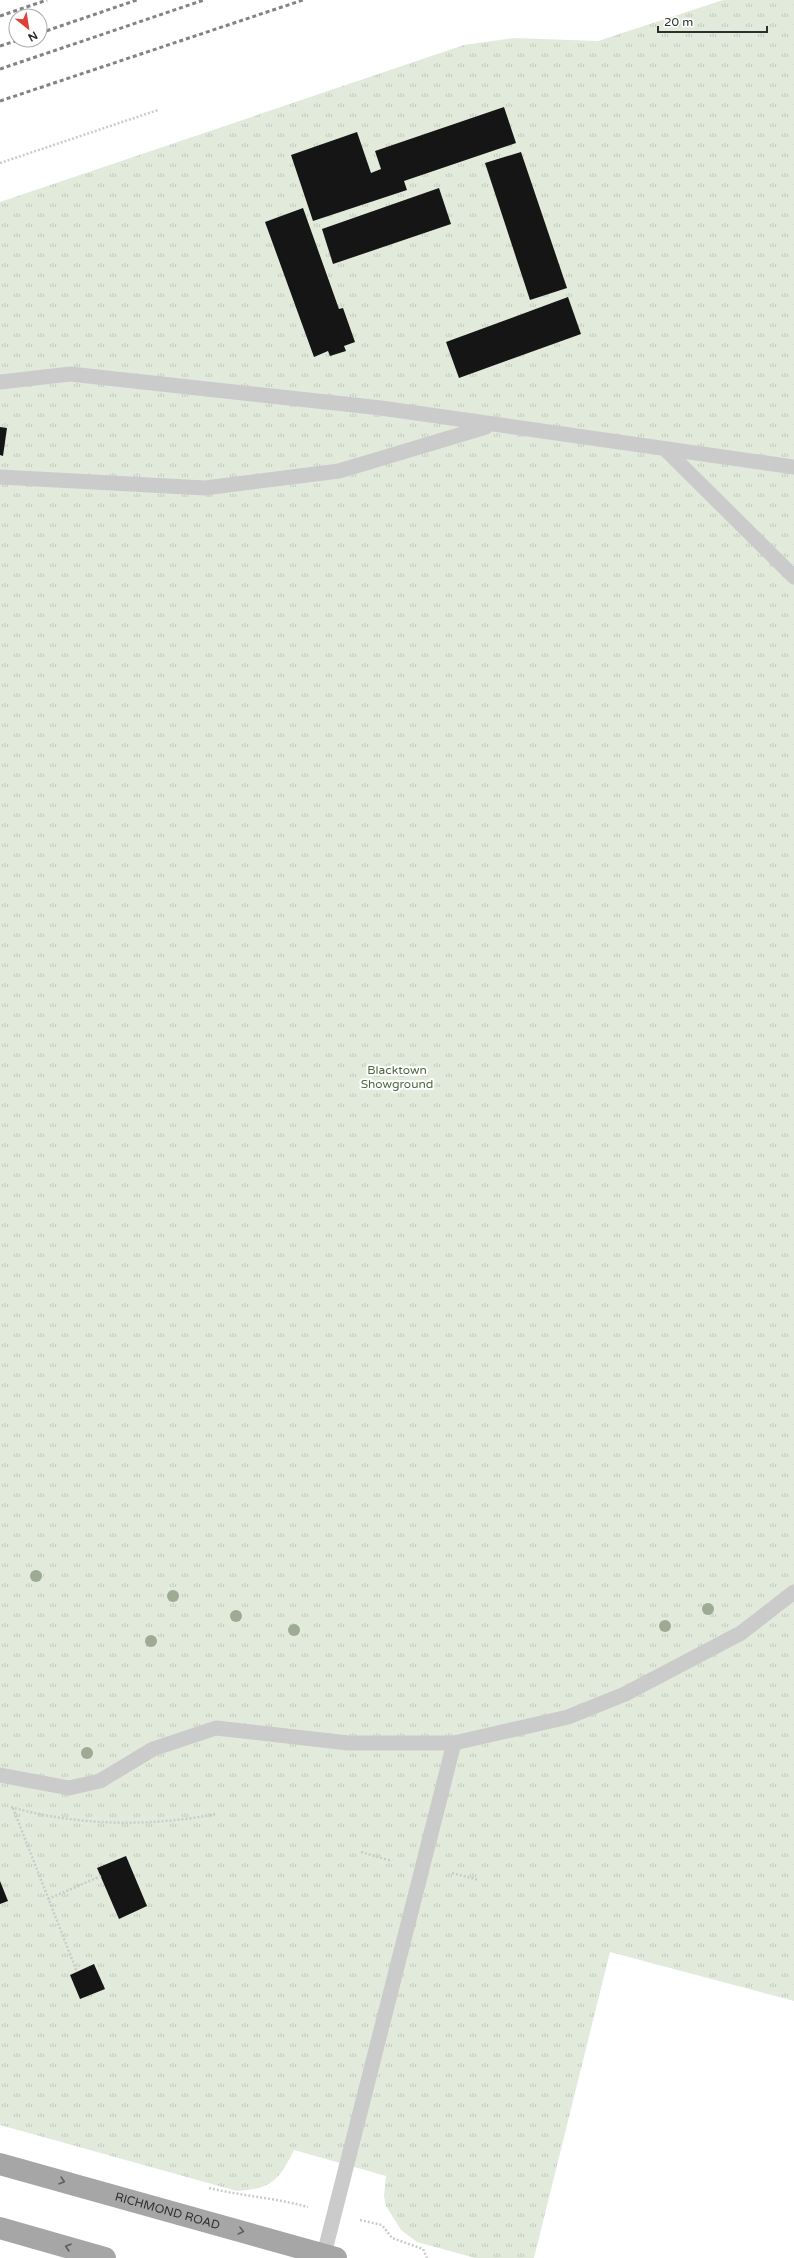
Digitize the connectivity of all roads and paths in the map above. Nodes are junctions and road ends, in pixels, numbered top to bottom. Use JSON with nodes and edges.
{"nodes":[{"id":1,"x":158,"y":110,"type":"dead end"},
{"id":2,"x":0,"y":163,"type":"edge"},
{"id":3,"x":0,"y":382,"type":"edge"},
{"id":4,"x":491,"y":426,"type":"junction"},
{"id":5,"x":666,"y":450,"type":"junction"},
{"id":6,"x":794,"y":467,"type":"edge"},
{"id":7,"x":0,"y":477,"type":"edge"},
{"id":8,"x":794,"y":577,"type":"edge"},
{"id":9,"x":794,"y":1592,"type":"edge"},
{"id":10,"x":454,"y":1743,"type":"junction"},
{"id":11,"x":0,"y":1775,"type":"edge"},
{"id":12,"x":6,"y":1805,"type":"dead end"},
{"id":13,"x":13,"y":1807,"type":"junction"},
{"id":14,"x":216,"y":1814,"type":"dead end"},
{"id":15,"x":361,"y":1852,"type":"dead end"},
{"id":16,"x":392,"y":1860,"type":"dead end"},
{"id":17,"x":452,"y":1873,"type":"dead end"},
{"id":18,"x":101,"y":1876,"type":"dead end"},
{"id":19,"x":479,"y":1880,"type":"dead end"},
{"id":20,"x":48,"y":1899,"type":"junction"},
{"id":21,"x":77,"y":1972,"type":"dead end"},
{"id":22,"x":0,"y":2164,"type":"edge"},
{"id":23,"x":382,"y":2225,"type":"dead end"},
{"id":24,"x":0,"y":2228,"type":"edge"},
{"id":25,"x":328,"y":2257,"type":"edge"},
{"id":26,"x":105,"y":2258,"type":"edge"},
{"id":27,"x":427,"y":2258,"type":"edge"}],
"edges":[{"from":1,"to":2,"type":"path"},
{"from":3,"to":4,"type":"lane"},
{"from":4,"to":5,"type":"lane"},
{"from":4,"to":7,"type":"lane"},
{"from":5,"to":6,"type":"lane"},
{"from":5,"to":8,"type":"lane"},
{"from":9,"to":10,"type":"lane"},
{"from":10,"to":11,"type":"lane"},
{"from":10,"to":25,"type":"lane"},
{"from":12,"to":13,"type":"path"},
{"from":13,"to":14,"type":"path"},
{"from":13,"to":20,"type":"path"},
{"from":15,"to":16,"type":"path"},
{"from":17,"to":19,"type":"path"},
{"from":18,"to":20,"type":"path"},
{"from":20,"to":21,"type":"path"},
{"from":22,"to":25,"type":"main road","name":"RICHMOND ROAD","one_way":true},
{"from":23,"to":27,"type":"path"},
{"from":26,"to":24,"type":"main road","one_way":true}]}
